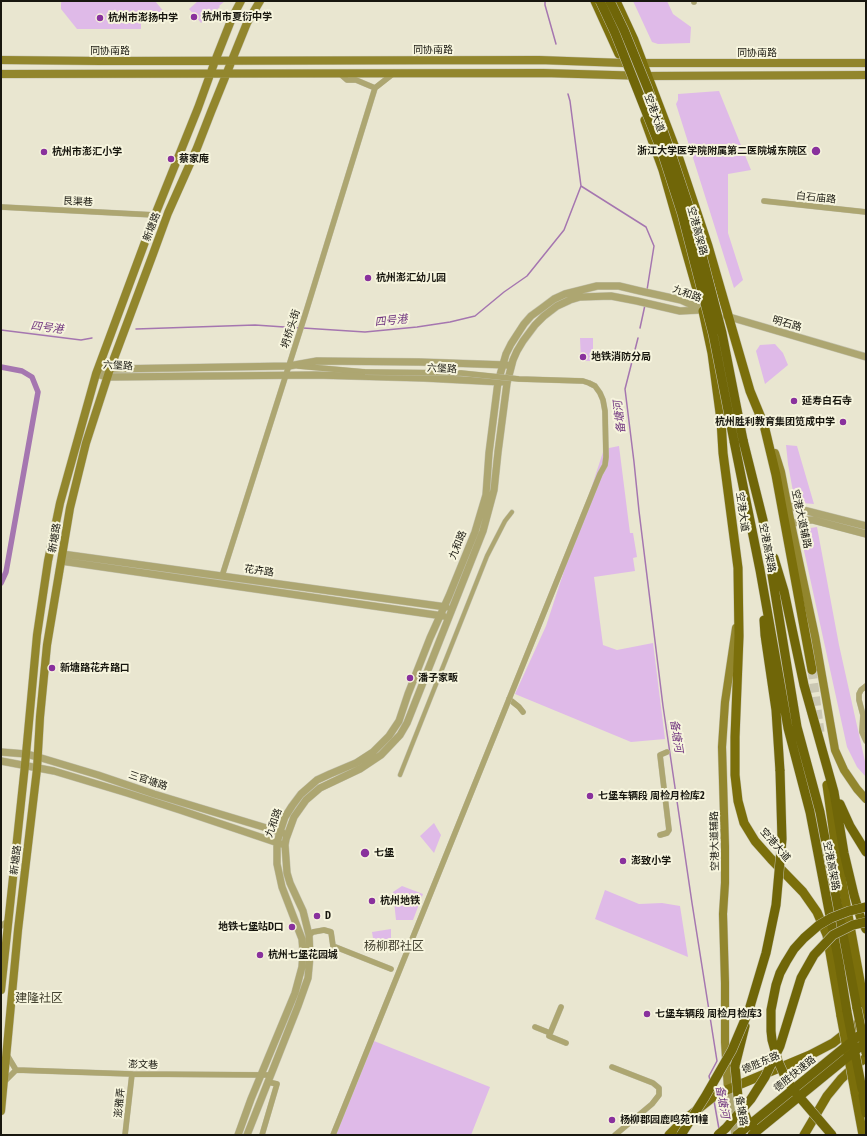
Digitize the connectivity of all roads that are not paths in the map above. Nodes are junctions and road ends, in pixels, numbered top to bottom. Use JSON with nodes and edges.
{"nodes":[{"id":1,"x":241,"y":1,"type":"edge"},
{"id":2,"x":260,"y":1,"type":"edge"},
{"id":3,"x":595,"y":1,"type":"edge"},
{"id":4,"x":600,"y":1,"type":"edge"},
{"id":5,"x":610,"y":1,"type":"edge"},
{"id":6,"x":616,"y":1,"type":"edge"},
{"id":7,"x":1,"y":60,"type":"edge"},
{"id":8,"x":232,"y":60,"type":"junction"},
{"id":9,"x":214,"y":61,"type":"junction"},
{"id":10,"x":623,"y":62,"type":"junction"},
{"id":11,"x":643,"y":62,"type":"junction"},
{"id":12,"x":866,"y":63,"type":"edge"},
{"id":13,"x":211,"y":73,"type":"junction"},
{"id":14,"x":339,"y":73,"type":"junction"},
{"id":15,"x":394,"y":73,"type":"junction"},
{"id":16,"x":1,"y":74,"type":"edge"},
{"id":17,"x":227,"y":74,"type":"junction"},
{"id":18,"x":866,"y":75,"type":"edge"},
{"id":19,"x":629,"y":76,"type":"junction"},
{"id":20,"x":648,"y":76,"type":"junction"},
{"id":21,"x":375,"y":88,"type":"junction"},
{"id":22,"x":764,"y":201,"type":"dead end"},
{"id":23,"x":1,"y":207,"type":"edge"},
{"id":24,"x":866,"y":212,"type":"edge"},
{"id":25,"x":155,"y":215,"type":"junction"},
{"id":26,"x":702,"y":310,"type":"junction"},
{"id":27,"x":730,"y":317,"type":"junction"},
{"id":28,"x":866,"y":357,"type":"edge"},
{"id":29,"x":507,"y":365,"type":"junction"},
{"id":30,"x":289,"y":366,"type":"junction"},
{"id":31,"x":366,"y":372,"type":"junction"},
{"id":32,"x":109,"y":373,"type":"junction"},
{"id":33,"x":96,"y":374,"type":"junction"},
{"id":34,"x":315,"y":375,"type":"junction"},
{"id":35,"x":286,"y":376,"type":"junction"},
{"id":36,"x":498,"y":382,"type":"junction"},
{"id":37,"x":507,"y":383,"type":"junction"},
{"id":38,"x":764,"y":425,"type":"junction"},
{"id":39,"x":739,"y":440,"type":"junction"},
{"id":40,"x":787,"y":505,"type":"junction"},
{"id":41,"x":512,"y":512,"type":"dead end"},
{"id":42,"x":763,"y":520,"type":"junction"},
{"id":43,"x":791,"y":524,"type":"junction"},
{"id":44,"x":866,"y":526,"type":"edge"},
{"id":45,"x":866,"y":534,"type":"edge"},
{"id":46,"x":61,"y":558,"type":"junction"},
{"id":47,"x":760,"y":570,"type":"junction"},
{"id":48,"x":222,"y":576,"type":"junction"},
{"id":49,"x":740,"y":594,"type":"junction"},
{"id":50,"x":444,"y":607,"type":"junction"},
{"id":51,"x":452,"y":608,"type":"junction"},
{"id":52,"x":440,"y":615,"type":"junction"},
{"id":53,"x":449,"y":616,"type":"junction"},
{"id":54,"x":812,"y":670,"type":"tunnel mouth"},
{"id":55,"x":866,"y":686,"type":"edge"},
{"id":56,"x":509,"y":699,"type":"junction"},
{"id":57,"x":524,"y":712,"type":"dead end"},
{"id":58,"x":866,"y":741,"type":"edge"},
{"id":59,"x":3,"y":752,"type":"edge"},
{"id":60,"x":667,"y":752,"type":"dead end"},
{"id":61,"x":26,"y":754,"type":"junction"},
{"id":62,"x":38,"y":757,"type":"junction"},
{"id":63,"x":3,"y":761,"type":"edge"},
{"id":64,"x":25,"y":765,"type":"junction"},
{"id":65,"x":37,"y":768,"type":"junction"},
{"id":66,"x":400,"y":775,"type":"dead end"},
{"id":67,"x":827,"y":785,"type":"dead end"},
{"id":68,"x":834,"y":792,"type":"junction"},
{"id":69,"x":866,"y":799,"type":"edge"},
{"id":70,"x":280,"y":832,"type":"junction"},
{"id":71,"x":287,"y":835,"type":"junction"},
{"id":72,"x":660,"y":835,"type":"dead end"},
{"id":73,"x":277,"y":843,"type":"junction"},
{"id":74,"x":285,"y":845,"type":"junction"},
{"id":75,"x":866,"y":852,"type":"edge"},
{"id":76,"x":866,"y":907,"type":"edge"},
{"id":77,"x":866,"y":922,"type":"edge"},
{"id":78,"x":4,"y":924,"type":"edge"},
{"id":79,"x":866,"y":929,"type":"edge"},
{"id":80,"x":309,"y":935,"type":"junction"},
{"id":81,"x":1,"y":937,"type":"edge"},
{"id":82,"x":6,"y":945,"type":"junction"},
{"id":83,"x":391,"y":969,"type":"dead end"},
{"id":84,"x":1,"y":990,"type":"edge"},
{"id":85,"x":861,"y":1005,"type":"junction"},
{"id":86,"x":561,"y":1007,"type":"dead end"},
{"id":87,"x":749,"y":1010,"type":"junction"},
{"id":88,"x":844,"y":1014,"type":"junction"},
{"id":89,"x":866,"y":1014,"type":"edge"},
{"id":90,"x":866,"y":1017,"type":"edge"},
{"id":91,"x":535,"y":1027,"type":"dead end"},
{"id":92,"x":866,"y":1030,"type":"edge"},
{"id":93,"x":550,"y":1033,"type":"junction"},
{"id":94,"x":866,"y":1042,"type":"edge"},
{"id":95,"x":566,"y":1043,"type":"dead end"},
{"id":96,"x":866,"y":1053,"type":"edge"},
{"id":97,"x":6,"y":1054,"type":"junction"},
{"id":98,"x":866,"y":1058,"type":"edge"},
{"id":99,"x":612,"y":1068,"type":"dead end"},
{"id":100,"x":16,"y":1070,"type":"junction"},
{"id":101,"x":132,"y":1074,"type":"junction"},
{"id":102,"x":262,"y":1075,"type":"junction"},
{"id":103,"x":269,"y":1078,"type":"junction"},
{"id":104,"x":4,"y":1082,"type":"junction"},
{"id":105,"x":728,"y":1089,"type":"junction"},
{"id":106,"x":859,"y":1090,"type":"junction"},
{"id":107,"x":1,"y":1110,"type":"edge"},
{"id":108,"x":866,"y":1113,"type":"edge"},
{"id":109,"x":125,"y":1135,"type":"edge"},
{"id":110,"x":238,"y":1135,"type":"edge"},
{"id":111,"x":247,"y":1135,"type":"edge"},
{"id":112,"x":262,"y":1135,"type":"edge"},
{"id":113,"x":333,"y":1135,"type":"edge"},
{"id":114,"x":615,"y":1135,"type":"edge"},
{"id":115,"x":668,"y":1135,"type":"edge"},
{"id":116,"x":681,"y":1135,"type":"edge"},
{"id":117,"x":718,"y":1135,"type":"edge"},
{"id":118,"x":736,"y":1135,"type":"edge"},
{"id":119,"x":752,"y":1135,"type":"edge"},
{"id":120,"x":760,"y":1135,"type":"edge"},
{"id":121,"x":804,"y":1135,"type":"edge"},
{"id":122,"x":832,"y":1135,"type":"edge"},
{"id":123,"x":863,"y":1135,"type":"edge"}],
"edges":[{"from":1,"to":9,"type":"main road","name":"新塘路"},
{"from":2,"to":8,"type":"main road","name":"新塘路"},
{"from":3,"to":10,"type":"main road","name":"空港大道"},
{"from":4,"to":39,"type":"highway","name":"空港高架路","bridge":true},
{"from":5,"to":39,"type":"highway","name":"空港高架路","bridge":true},
{"from":6,"to":11,"type":"main road","name":"空港大道"},
{"from":7,"to":9,"type":"main road","name":"同协南路"},
{"from":8,"to":9,"type":"main road","name":"同协南路"},
{"from":8,"to":10,"type":"main road","name":"同协南路"},
{"from":8,"to":17,"type":"main road","name":"新塘路"},
{"from":9,"to":13,"type":"main road","name":"新塘路"},
{"from":10,"to":11,"type":"main road","name":"同协南路"},
{"from":10,"to":19,"type":"main road","name":"空港大道"},
{"from":11,"to":12,"type":"main road","name":"同协南路"},
{"from":11,"to":20,"type":"main road","name":"空港大道"},
{"from":13,"to":16,"type":"main road"},
{"from":13,"to":17,"type":"main road"},
{"from":13,"to":25,"type":"main road","name":"新塘路"},
{"from":14,"to":15,"type":"main road"},
{"from":14,"to":17,"type":"main road"},
{"from":14,"to":21,"type":"street"},
{"from":15,"to":19,"type":"main road"},
{"from":15,"to":21,"type":"street"},
{"from":17,"to":32,"type":"main road","name":"新塘路"},
{"from":18,"to":20,"type":"main road"},
{"from":19,"to":20,"type":"main road"},
{"from":19,"to":26,"type":"main road","name":"空港大道"},
{"from":20,"to":27,"type":"main road","name":"空港大道"},
{"from":21,"to":30,"type":"street","name":"坍桥头街"},
{"from":22,"to":24,"type":"street","name":"白石庙路"},
{"from":23,"to":25,"type":"street","name":"艮渠巷"},
{"from":25,"to":33,"type":"main road","name":"新塘路"},
{"from":26,"to":27,"type":"street","name":"明石路"},
{"from":26,"to":29,"type":"street","name":"九和路"},
{"from":26,"to":29,"type":"street","name":"九和路"},
{"from":26,"to":49,"type":"main road","name":"空港大道"},
{"from":27,"to":28,"type":"street","name":"明石路"},
{"from":27,"to":38,"type":"main road","name":"空港大道"},
{"from":29,"to":30,"type":"street","name":"六堡路"},
{"from":29,"to":36,"type":"street","name":"九和路"},
{"from":29,"to":37,"type":"street","name":"九和路"},
{"from":30,"to":31,"type":"street"},
{"from":30,"to":32,"type":"street","name":"六堡路"},
{"from":30,"to":35,"type":"street","name":"坍桥头街"},
{"from":31,"to":34,"type":"street"},
{"from":31,"to":56,"type":"street","bridge":true},
{"from":32,"to":33,"type":"street","name":"六堡路"},
{"from":32,"to":35,"type":"street","name":"六堡路"},
{"from":32,"to":46,"type":"main road","name":"新塘路"},
{"from":33,"to":61,"type":"main road","name":"新塘路"},
{"from":34,"to":35,"type":"street","name":"六堡路"},
{"from":34,"to":36,"type":"street","name":"六堡路"},
{"from":35,"to":48,"type":"street","name":"坍桥头街"},
{"from":36,"to":37,"type":"street","name":"六堡路"},
{"from":36,"to":50,"type":"street","name":"九和路"},
{"from":37,"to":51,"type":"street","name":"九和路"},
{"from":38,"to":40,"type":"main road","name":"空港大道辅路"},
{"from":38,"to":54,"type":"main road","name":"空港大道"},
{"from":39,"to":42,"type":"highway","name":"空港高架路"},
{"from":39,"to":47,"type":"highway","name":"空港高架路"},
{"from":40,"to":43,"type":"main road","name":"空港大道辅路"},
{"from":40,"to":44,"type":"street"},
{"from":41,"to":66,"type":"street"},
{"from":42,"to":68,"type":"highway"},
{"from":42,"to":85,"type":"highway","name":"空港高架路"},
{"from":43,"to":45,"type":"street"},
{"from":43,"to":69,"type":"main road","name":"空港大道辅路"},
{"from":46,"to":48,"type":"street","name":"花卉路"},
{"from":46,"to":52,"type":"street","name":"花卉路"},
{"from":46,"to":62,"type":"main road","name":"新塘路"},
{"from":47,"to":87,"type":"highway","bridge":true},
{"from":47,"to":88,"type":"highway","name":"空港高架路"},
{"from":48,"to":50,"type":"street","name":"花卉路"},
{"from":49,"to":88,"type":"main road","name":"空港大道"},
{"from":49,"to":105,"type":"main road","name":"空港大道辅路"},
{"from":50,"to":51,"type":"street","name":"花卉路"},
{"from":50,"to":52,"type":"street","name":"九和路"},
{"from":51,"to":53,"type":"street","name":"九和路"},
{"from":52,"to":53,"type":"street","name":"花卉路"},
{"from":52,"to":70,"type":"street","name":"九和路"},
{"from":53,"to":71,"type":"street","name":"九和路"},
{"from":55,"to":58,"type":"street"},
{"from":56,"to":57,"type":"street"},
{"from":56,"to":113,"type":"street","bridge":true},
{"from":59,"to":61,"type":"street","name":"三官塘路"},
{"from":60,"to":72,"type":"street"},
{"from":61,"to":62,"type":"street","name":"三官塘路"},
{"from":61,"to":64,"type":"main road","name":"新塘路"},
{"from":62,"to":65,"type":"main road","name":"新塘路"},
{"from":62,"to":70,"type":"street","name":"三官塘路"},
{"from":63,"to":64,"type":"street","name":"三官塘路"},
{"from":64,"to":65,"type":"street","name":"三官塘路"},
{"from":64,"to":78,"type":"main road","name":"新塘路"},
{"from":65,"to":73,"type":"street","name":"三官塘路"},
{"from":65,"to":97,"type":"main road","name":"新塘路"},
{"from":67,"to":85,"type":"main road"},
{"from":68,"to":75,"type":"highway"},
{"from":68,"to":79,"type":"highway","bridge":true},
{"from":70,"to":71,"type":"street","name":"三官塘路"},
{"from":70,"to":73,"type":"street","name":"九和路"},
{"from":71,"to":74,"type":"street","name":"九和路"},
{"from":73,"to":74,"type":"street","name":"三官塘路"},
{"from":73,"to":102,"type":"street","name":"九和路"},
{"from":74,"to":80,"type":"street","name":"九和路"},
{"from":76,"to":122,"type":"highway","bridge":true},
{"from":77,"to":117,"type":"highway","bridge":true},
{"from":78,"to":82,"type":"main road","name":"新塘路"},
{"from":80,"to":83,"type":"street"},
{"from":80,"to":103,"type":"street","name":"九和路"},
{"from":81,"to":82,"type":"street"},
{"from":82,"to":84,"type":"main road","name":"新塘路"},
{"from":85,"to":89,"type":"main road"},
{"from":85,"to":96,"type":"highway","name":"空港高架路","bridge":true},
{"from":86,"to":93,"type":"street"},
{"from":87,"to":116,"type":"highway","bridge":true},
{"from":87,"to":120,"type":"highway","bridge":true},
{"from":88,"to":106,"type":"highway","name":"空港高架路","bridge":true},
{"from":90,"to":105,"type":"main road","name":"德胜东路"},
{"from":91,"to":93,"type":"street"},
{"from":92,"to":118,"type":"highway","name":"德胜快速路","bridge":true},
{"from":93,"to":95,"type":"street"},
{"from":94,"to":119,"type":"highway","name":"德胜快速路","bridge":true},
{"from":97,"to":100,"type":"street"},
{"from":97,"to":104,"type":"main road","name":"新塘路"},
{"from":98,"to":121,"type":"main road"},
{"from":99,"to":114,"type":"street"},
{"from":100,"to":101,"type":"street","name":"澎文巷"},
{"from":100,"to":104,"type":"street"},
{"from":101,"to":102,"type":"street","name":"澎文巷"},
{"from":101,"to":109,"type":"street","name":"澎雅弄"},
{"from":102,"to":103,"type":"street","name":"澎文巷"},
{"from":102,"to":110,"type":"street","name":"九和路"},
{"from":103,"to":111,"type":"street","name":"九和路"},
{"from":103,"to":112,"type":"street"},
{"from":104,"to":107,"type":"main road","name":"新塘路"},
{"from":105,"to":115,"type":"main road","name":"德胜东路"},
{"from":105,"to":118,"type":"street","name":"备塘路"},
{"from":106,"to":108,"type":"highway","name":"空港高架路"},
{"from":106,"to":123,"type":"main road"}]}
